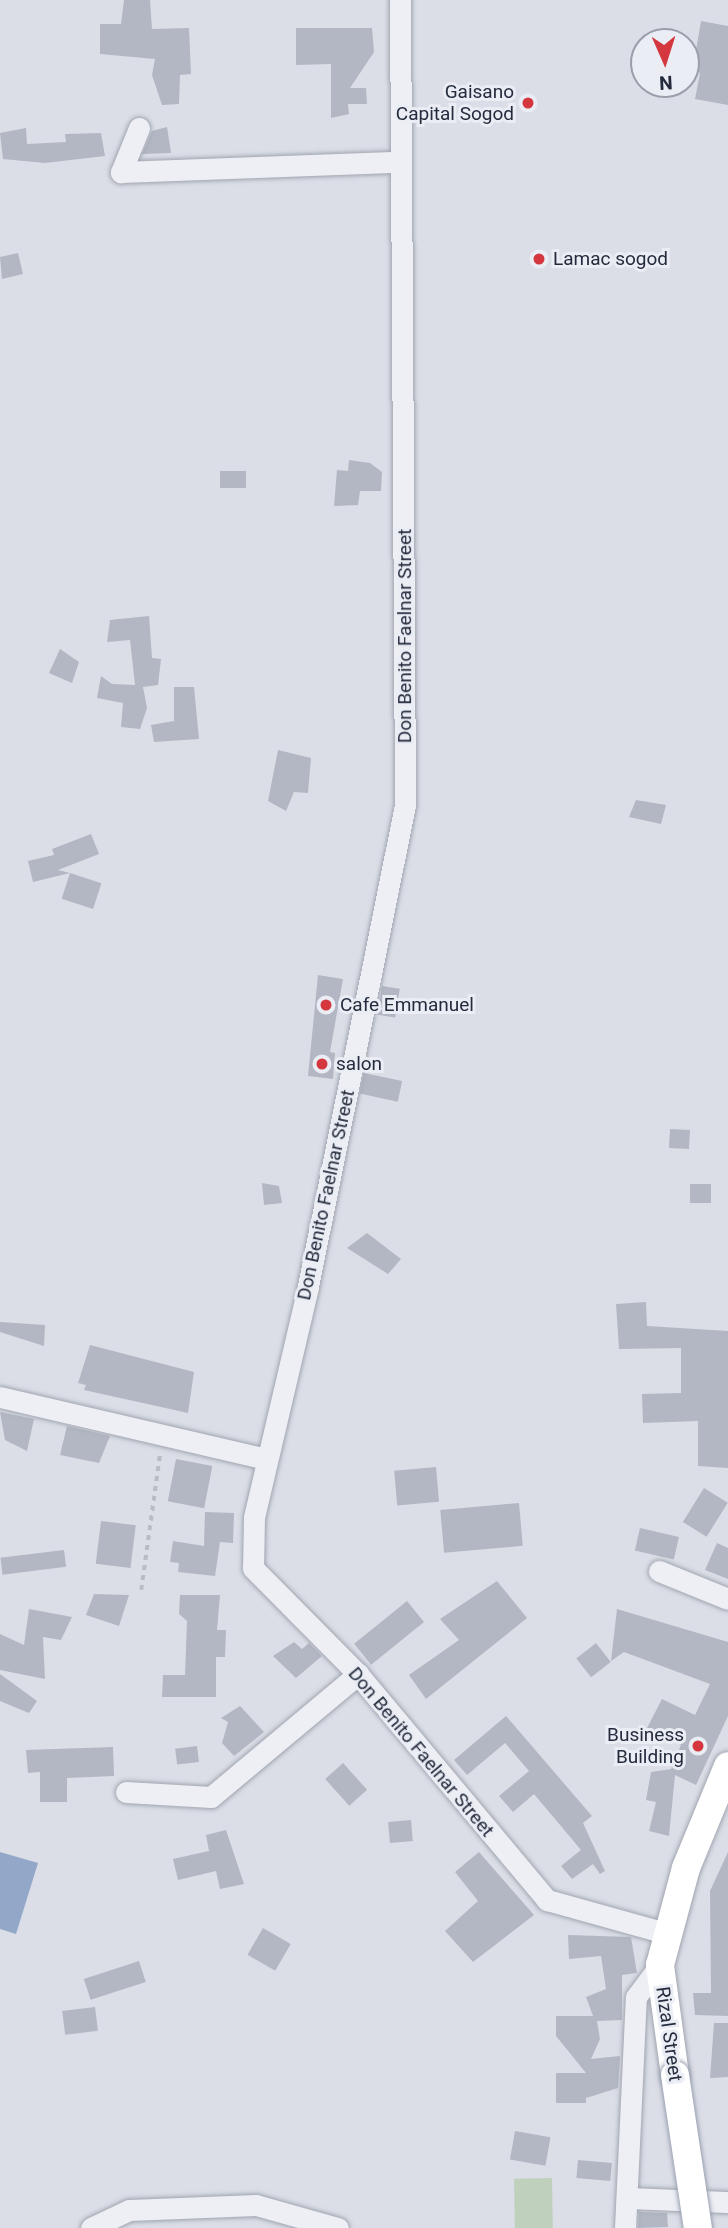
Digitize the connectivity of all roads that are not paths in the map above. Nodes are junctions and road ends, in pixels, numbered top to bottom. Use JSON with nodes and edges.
{"nodes":[{"id":1,"x":400,"y":0,"type":"edge"},
{"id":2,"x":139,"y":128,"type":"dead end"},
{"id":3,"x":399,"y":162,"type":"junction"},
{"id":4,"x":0,"y":1397,"type":"edge"},
{"id":5,"x":267,"y":1460,"type":"junction"},
{"id":6,"x":659,"y":1570,"type":"dead end"},
{"id":7,"x":728,"y":1598,"type":"edge"},
{"id":8,"x":358,"y":1674,"type":"junction"},
{"id":9,"x":728,"y":1766,"type":"edge"},
{"id":10,"x":125,"y":1792,"type":"dead end"},
{"id":11,"x":720,"y":1808,"type":"edge"},
{"id":12,"x":669,"y":1934,"type":"junction"},
{"id":13,"x":660,"y":1965,"type":"junction"},
{"id":14,"x":627,"y":2197,"type":"junction"},
{"id":15,"x":728,"y":2202,"type":"edge"},
{"id":16,"x":91,"y":2228,"type":"edge"},
{"id":17,"x":338,"y":2228,"type":"edge"},
{"id":18,"x":625,"y":2228,"type":"edge"},
{"id":19,"x":698,"y":2228,"type":"edge"}],
"edges":[{"from":1,"to":3,"type":"street","name":"Don Benito Faelnar Street"},
{"from":2,"to":3,"type":"street"},
{"from":3,"to":5,"type":"street","name":"Don Benito Faelnar Street"},
{"from":4,"to":5,"type":"street"},
{"from":5,"to":8,"type":"street","name":"Don Benito Faelnar Street"},
{"from":6,"to":7,"type":"street"},
{"from":8,"to":10,"type":"street"},
{"from":8,"to":12,"type":"street","name":"Don Benito Faelnar Street"},
{"from":9,"to":11,"type":"main road","name":"Rizal Street"},
{"from":11,"to":12,"type":"main road","name":"Rizal Street"},
{"from":12,"to":13,"type":"main road","name":"Rizal Street"},
{"from":13,"to":14,"type":"street"},
{"from":13,"to":19,"type":"main road","name":"Rizal Street","bridge":true},
{"from":14,"to":15,"type":"street"},
{"from":14,"to":18,"type":"street"},
{"from":16,"to":17,"type":"street"}]}
